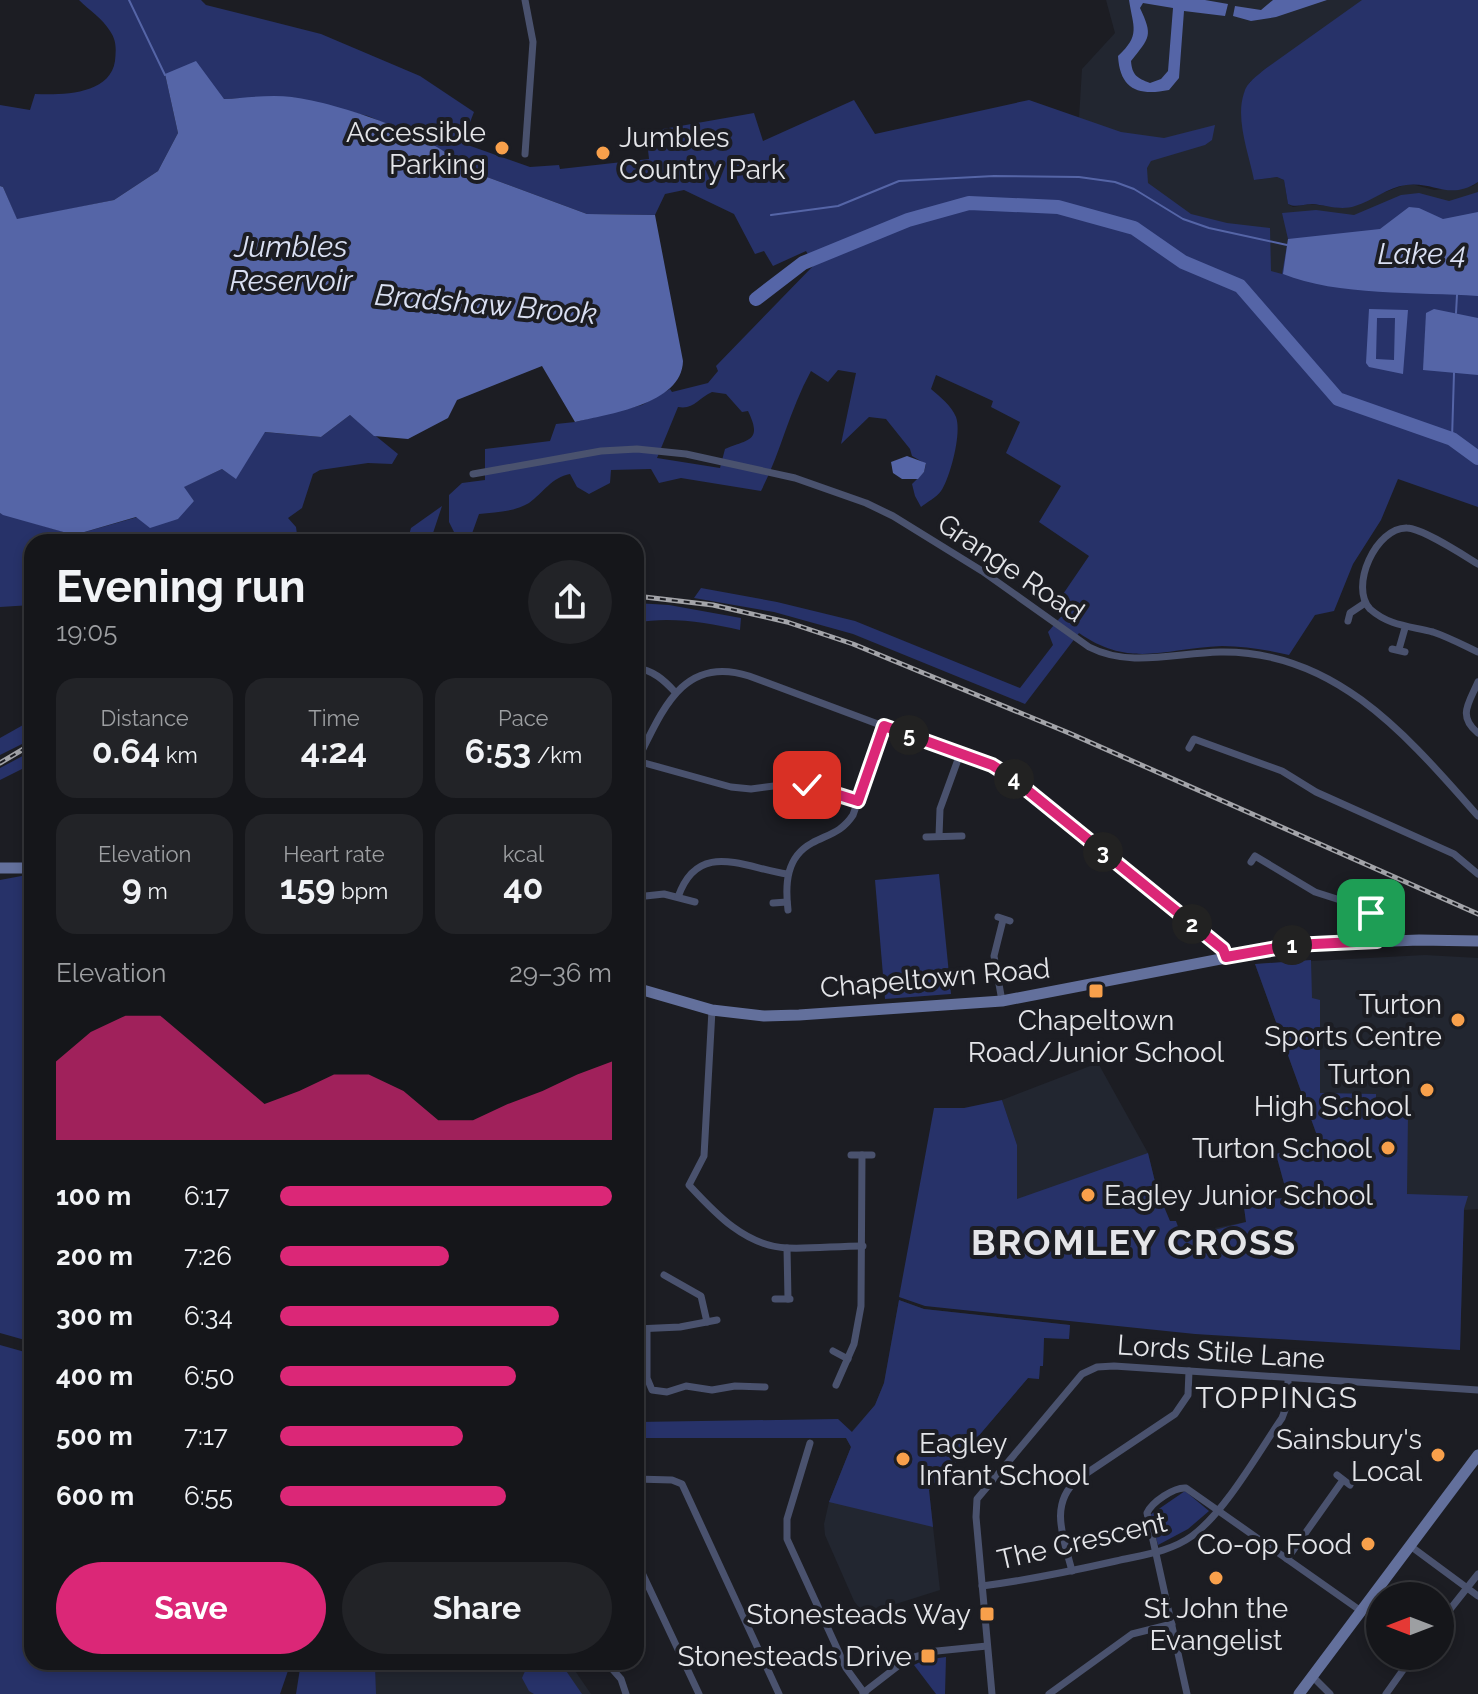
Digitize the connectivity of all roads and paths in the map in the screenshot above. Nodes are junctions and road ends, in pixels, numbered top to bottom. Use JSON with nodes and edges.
{"nodes":[{"id":1,"x":525,"y":0,"type":"edge"},
{"id":2,"x":525,"y":154,"type":"dead end"},
{"id":3,"x":473,"y":474,"type":"dead end"},
{"id":4,"x":1476,"y":563,"type":"edge"},
{"id":5,"x":1365,"y":603,"type":"junction"},
{"id":6,"x":1346,"y":617,"type":"dead end"},
{"id":7,"x":1405,"y":628,"type":"junction"},
{"id":8,"x":1399,"y":650,"type":"dead end"},
{"id":9,"x":1478,"y":652,"type":"edge"},
{"id":10,"x":644,"y":669,"type":"edge"},
{"id":11,"x":1478,"y":682,"type":"edge"},
{"id":12,"x":675,"y":692,"type":"junction"},
{"id":13,"x":884,"y":726,"type":"junction"},
{"id":14,"x":1478,"y":733,"type":"edge"},
{"id":15,"x":644,"y":746,"type":"edge"},
{"id":16,"x":1189,"y":748,"type":"dead end"},
{"id":17,"x":960,"y":754,"type":"junction"},
{"id":18,"x":644,"y":764,"type":"edge"},
{"id":19,"x":858,"y":801,"type":"junction"},
{"id":20,"x":1478,"y":816,"type":"edge"},
{"id":21,"x":939,"y":836,"type":"junction"},
{"id":22,"x":962,"y":836,"type":"dead end"},
{"id":23,"x":926,"y":837,"type":"dead end"},
{"id":24,"x":1251,"y":862,"type":"dead end"},
{"id":25,"x":0,"y":868,"type":"edge"},
{"id":26,"x":24,"y":868,"type":"edge"},
{"id":27,"x":787,"y":874,"type":"junction"},
{"id":28,"x":1478,"y":874,"type":"edge"},
{"id":29,"x":644,"y":896,"type":"edge"},
{"id":30,"x":678,"y":897,"type":"junction"},
{"id":31,"x":695,"y":902,"type":"dead end"},
{"id":32,"x":773,"y":903,"type":"dead end"},
{"id":33,"x":1004,"y":919,"type":"dead end"},
{"id":34,"x":1377,"y":941,"type":"junction"},
{"id":35,"x":1478,"y":941,"type":"edge"},
{"id":36,"x":1226,"y":957,"type":"junction"},
{"id":37,"x":644,"y":990,"type":"edge"},
{"id":38,"x":1002,"y":1001,"type":"junction"},
{"id":39,"x":712,"y":1010,"type":"junction"},
{"id":40,"x":851,"y":1155,"type":"dead end"},
{"id":41,"x":863,"y":1246,"type":"junction"},
{"id":42,"x":787,"y":1248,"type":"junction"},
{"id":43,"x":666,"y":1290,"type":"dead end"},
{"id":44,"x":775,"y":1299,"type":"dead end"},
{"id":45,"x":717,"y":1320,"type":"dead end"},
{"id":46,"x":707,"y":1322,"type":"junction"},
{"id":47,"x":647,"y":1329,"type":"joint"},
{"id":48,"x":833,"y":1351,"type":"dead end"},
{"id":49,"x":848,"y":1359,"type":"junction"},
{"id":50,"x":1189,"y":1371,"type":"junction"},
{"id":51,"x":1288,"y":1378,"type":"junction"},
{"id":52,"x":836,"y":1385,"type":"dead end"},
{"id":53,"x":765,"y":1387,"type":"dead end"},
{"id":54,"x":1478,"y":1390,"type":"edge"},
{"id":55,"x":810,"y":1443,"type":"dead end"},
{"id":56,"x":1478,"y":1455,"type":"edge"},
{"id":57,"x":644,"y":1479,"type":"edge"},
{"id":58,"x":1343,"y":1480,"type":"dead end"},
{"id":59,"x":1217,"y":1510,"type":"junction"},
{"id":60,"x":1409,"y":1545,"type":"junction"},
{"id":61,"x":1155,"y":1552,"type":"junction"},
{"id":62,"x":1287,"y":1559,"type":"junction"},
{"id":63,"x":1072,"y":1571,"type":"junction"},
{"id":64,"x":1478,"y":1574,"type":"edge"},
{"id":65,"x":644,"y":1577,"type":"edge"},
{"id":66,"x":982,"y":1586,"type":"junction"},
{"id":67,"x":1467,"y":1588,"type":"junction"},
{"id":68,"x":1478,"y":1596,"type":"edge"},
{"id":69,"x":1454,"y":1604,"type":"edge"},
{"id":70,"x":1361,"y":1611,"type":"junction"},
{"id":71,"x":1172,"y":1624,"type":"junction"},
{"id":72,"x":987,"y":1646,"type":"junction"},
{"id":73,"x":613,"y":1670,"type":"edge"},
{"id":74,"x":1403,"y":1670,"type":"edge"},
{"id":75,"x":1313,"y":1677,"type":"junction"},
{"id":76,"x":864,"y":1693,"type":"edge"},
{"id":77,"x":626,"y":1694,"type":"edge"},
{"id":78,"x":699,"y":1694,"type":"edge"},
{"id":79,"x":779,"y":1694,"type":"edge"},
{"id":80,"x":992,"y":1694,"type":"edge"},
{"id":81,"x":1049,"y":1694,"type":"edge"},
{"id":82,"x":1187,"y":1694,"type":"edge"},
{"id":83,"x":1299,"y":1694,"type":"edge"},
{"id":84,"x":1330,"y":1694,"type":"edge"},
{"id":85,"x":1386,"y":1694,"type":"edge"}],
"edges":[{"from":1,"to":2,"type":"street"},
{"from":3,"to":20,"type":"street","name":"Grange Road"},
{"from":4,"to":5,"type":"street"},
{"from":5,"to":6,"type":"street"},
{"from":5,"to":7,"type":"street"},
{"from":7,"to":8,"type":"street"},
{"from":7,"to":9,"type":"street"},
{"from":10,"to":12,"type":"street"},
{"from":11,"to":14,"type":"street"},
{"from":12,"to":13,"type":"street"},
{"from":12,"to":15,"type":"street"},
{"from":13,"to":17,"type":"street"},
{"from":13,"to":19,"type":"street"},
{"from":16,"to":28,"type":"street"},
{"from":17,"to":21,"type":"street"},
{"from":17,"to":36,"type":"street"},
{"from":18,"to":19,"type":"street"},
{"from":19,"to":27,"type":"street"},
{"from":21,"to":22,"type":"street"},
{"from":21,"to":23,"type":"street"},
{"from":24,"to":34,"type":"street"},
{"from":25,"to":26,"type":"main road"},
{"from":27,"to":30,"type":"street"},
{"from":27,"to":32,"type":"street"},
{"from":29,"to":30,"type":"street"},
{"from":30,"to":31,"type":"street"},
{"from":33,"to":38,"type":"street"},
{"from":34,"to":35,"type":"main road","name":"Chapeltown Road"},
{"from":34,"to":36,"type":"main road","name":"Chapeltown Road"},
{"from":36,"to":38,"type":"main road","name":"Chapeltown Road"},
{"from":37,"to":39,"type":"main road","name":"Chapeltown Road"},
{"from":38,"to":39,"type":"main road","name":"Chapeltown Road"},
{"from":39,"to":42,"type":"street"},
{"from":40,"to":41,"type":"street"},
{"from":41,"to":42,"type":"street"},
{"from":41,"to":49,"type":"street"},
{"from":42,"to":44,"type":"street"},
{"from":43,"to":46,"type":"street"},
{"from":45,"to":46,"type":"street"},
{"from":46,"to":47,"type":"street"},
{"from":47,"to":53,"type":"street"},
{"from":48,"to":49,"type":"street"},
{"from":49,"to":52,"type":"street"},
{"from":50,"to":51,"type":"street","name":"Lords Stile Lane"},
{"from":50,"to":63,"type":"street"},
{"from":50,"to":66,"type":"street","name":"Lords Stile Lane"},
{"from":51,"to":54,"type":"street","name":"Lords Stile Lane"},
{"from":51,"to":59,"type":"street","name":"The Crescent"},
{"from":55,"to":76,"type":"street"},
{"from":56,"to":60,"type":"main road"},
{"from":57,"to":79,"type":"street"},
{"from":58,"to":62,"type":"street"},
{"from":59,"to":61,"type":"street","name":"The Crescent"},
{"from":59,"to":61,"type":"street"},
{"from":59,"to":62,"type":"street"},
{"from":60,"to":67,"type":"street"},
{"from":60,"to":70,"type":"main road"},
{"from":61,"to":63,"type":"street","name":"The Crescent"},
{"from":61,"to":71,"type":"street"},
{"from":62,"to":70,"type":"street"},
{"from":63,"to":66,"type":"street","name":"The Crescent"},
{"from":64,"to":67,"type":"street"},
{"from":65,"to":78,"type":"street"},
{"from":66,"to":72,"type":"street","name":"Lords Stile Lane"},
{"from":67,"to":68,"type":"street"},
{"from":67,"to":69,"type":"street"},
{"from":70,"to":75,"type":"main road"},
{"from":71,"to":81,"type":"street"},
{"from":71,"to":82,"type":"street"},
{"from":72,"to":76,"type":"street"},
{"from":72,"to":80,"type":"street"},
{"from":73,"to":77,"type":"street"},
{"from":74,"to":85,"type":"street"},
{"from":75,"to":83,"type":"main road"},
{"from":75,"to":84,"type":"street"}]}
